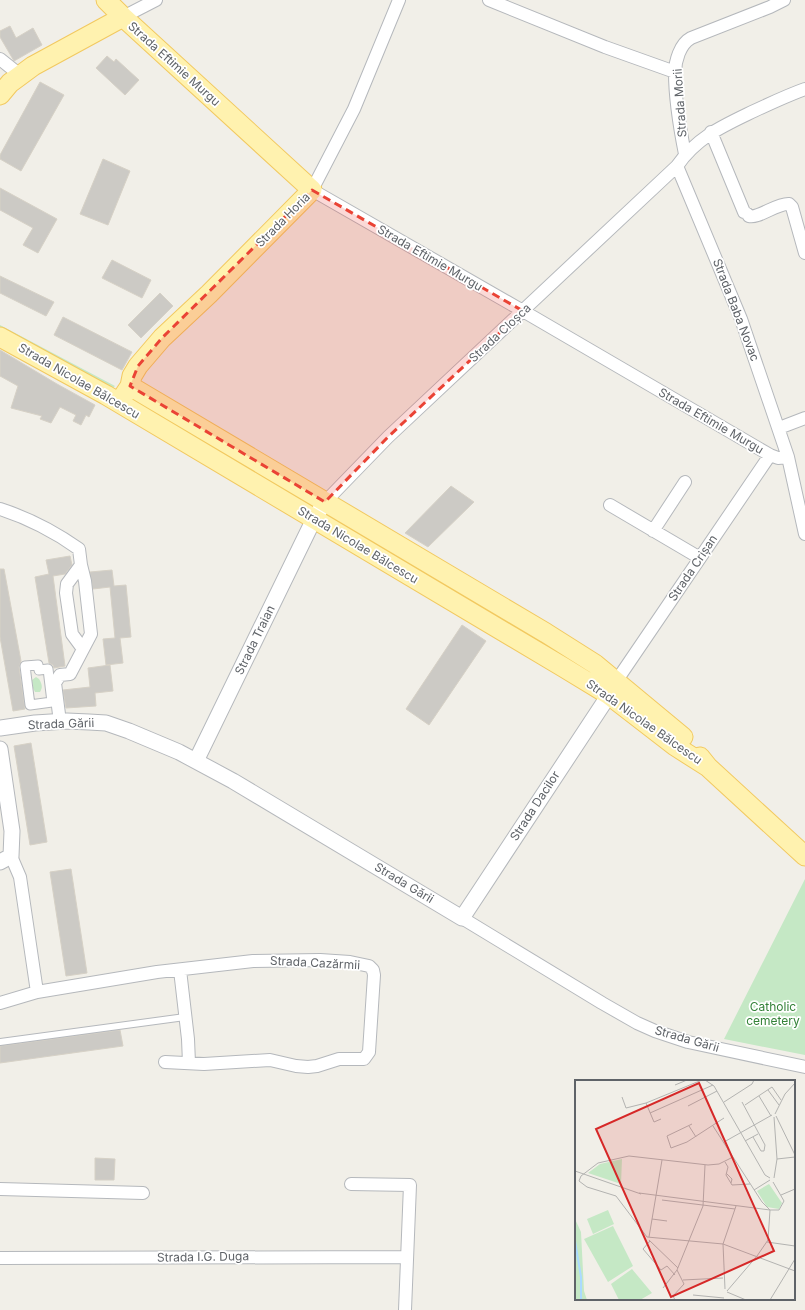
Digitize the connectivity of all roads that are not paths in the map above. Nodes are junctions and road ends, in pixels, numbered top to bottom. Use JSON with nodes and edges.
{"nodes":[{"id":1,"x":106,"y":0,"type":"edge"},
{"id":2,"x":156,"y":0,"type":"edge"},
{"id":3,"x":399,"y":0,"type":"edge"},
{"id":4,"x":489,"y":0,"type":"edge"},
{"id":5,"x":784,"y":0,"type":"edge"},
{"id":6,"x":123,"y":17,"type":"junction"},
{"id":7,"x":0,"y":59,"type":"edge"},
{"id":8,"x":675,"y":72,"type":"junction"},
{"id":9,"x":20,"y":76,"type":"junction"},
{"id":10,"x":805,"y":89,"type":"edge"},
{"id":11,"x":0,"y":95,"type":"edge"},
{"id":12,"x":711,"y":132,"type":"junction"},
{"id":13,"x":685,"y":154,"type":"junction"},
{"id":14,"x":677,"y":166,"type":"junction"},
{"id":15,"x":312,"y":190,"type":"junction"},
{"id":16,"x":805,"y":253,"type":"edge"},
{"id":17,"x":523,"y":311,"type":"junction"},
{"id":18,"x":0,"y":337,"type":"edge"},
{"id":19,"x":130,"y":386,"type":"junction"},
{"id":20,"x":119,"y":403,"type":"junction"},
{"id":21,"x":805,"y":418,"type":"edge"},
{"id":22,"x":779,"y":428,"type":"junction"},
{"id":23,"x":770,"y":455,"type":"junction"},
{"id":24,"x":788,"y":457,"type":"junction"},
{"id":25,"x":685,"y":482,"type":"dead end"},
{"id":26,"x":325,"y":502,"type":"junction"},
{"id":27,"x":610,"y":505,"type":"dead end"},
{"id":28,"x":0,"y":509,"type":"edge"},
{"id":29,"x":314,"y":519,"type":"junction"},
{"id":30,"x":653,"y":531,"type":"junction"},
{"id":31,"x":805,"y":534,"type":"edge"},
{"id":32,"x":700,"y":558,"type":"junction"},
{"id":33,"x":81,"y":565,"type":"junction"},
{"id":34,"x":83,"y":649,"type":"junction"},
{"id":35,"x":612,"y":688,"type":"junction"},
{"id":36,"x":52,"y":702,"type":"joint"},
{"id":37,"x":60,"y":722,"type":"junction"},
{"id":38,"x":0,"y":728,"type":"edge"},
{"id":39,"x":0,"y":749,"type":"edge"},
{"id":40,"x":196,"y":761,"type":"junction"},
{"id":41,"x":805,"y":856,"type":"edge"},
{"id":42,"x":6,"y":859,"type":"edge"},
{"id":43,"x":462,"y":918,"type":"junction"},
{"id":44,"x":180,"y":970,"type":"junction"},
{"id":45,"x":37,"y":992,"type":"junction"},
{"id":46,"x":0,"y":1003,"type":"edge"},
{"id":47,"x":185,"y":1017,"type":"junction"},
{"id":48,"x":0,"y":1042,"type":"edge"},
{"id":49,"x":165,"y":1062,"type":"dead end"},
{"id":50,"x":189,"y":1063,"type":"junction"},
{"id":51,"x":805,"y":1068,"type":"edge"},
{"id":52,"x":351,"y":1184,"type":"dead end"},
{"id":53,"x":0,"y":1189,"type":"edge"},
{"id":54,"x":143,"y":1192,"type":"dead end"},
{"id":55,"x":407,"y":1257,"type":"junction"},
{"id":56,"x":0,"y":1258,"type":"edge"},
{"id":57,"x":405,"y":1310,"type":"edge"}],
"edges":[{"from":1,"to":6,"type":"main road","name":"Strada Eftimie Murgu"},
{"from":2,"to":6,"type":"street"},
{"from":3,"to":15,"type":"street","name":"Strada Horia"},
{"from":4,"to":8,"type":"street"},
{"from":5,"to":8,"type":"street","name":"Strada Morii"},
{"from":6,"to":9,"type":"main road"},
{"from":6,"to":15,"type":"main road","name":"Strada Eftimie Murgu"},
{"from":7,"to":9,"type":"street"},
{"from":8,"to":13,"type":"street","name":"Strada Morii"},
{"from":9,"to":11,"type":"main road"},
{"from":10,"to":12,"type":"street"},
{"from":12,"to":13,"type":"street","name":"Strada Morii"},
{"from":12,"to":16,"type":"street"},
{"from":13,"to":14,"type":"street","name":"Strada Morii"},
{"from":14,"to":17,"type":"street","name":"Strada Cloșca"},
{"from":14,"to":22,"type":"street","name":"Strada Baba Novac"},
{"from":15,"to":17,"type":"street","name":"Strada Eftimie Murgu"},
{"from":15,"to":19,"type":"main road","name":"Strada Horia"},
{"from":17,"to":23,"type":"street","name":"Strada Eftimie Murgu"},
{"from":17,"to":26,"type":"street","name":"Strada Cloșca"},
{"from":18,"to":20,"type":"main road","name":"Strada Nicolae Bălcescu"},
{"from":19,"to":20,"type":"main road","name":"Strada Horia"},
{"from":19,"to":26,"type":"main road","name":"Strada Nicolae Bălcescu"},
{"from":20,"to":29,"type":"main road","name":"Strada Nicolae Bălcescu"},
{"from":21,"to":22,"type":"street"},
{"from":22,"to":24,"type":"street","name":"Strada Baba Novac"},
{"from":23,"to":24,"type":"street"},
{"from":23,"to":32,"type":"street","name":"Strada Crișan"},
{"from":24,"to":31,"type":"street","name":"Strada Baba Novac"},
{"from":25,"to":30,"type":"street"},
{"from":26,"to":29,"type":"street","name":"Strada Traian"},
{"from":26,"to":35,"type":"main road","name":"Strada Nicolae Bălcescu"},
{"from":27,"to":30,"type":"street"},
{"from":28,"to":33,"type":"street"},
{"from":29,"to":35,"type":"main road","name":"Strada Nicolae Bălcescu"},
{"from":29,"to":40,"type":"street","name":"Strada Traian"},
{"from":30,"to":32,"type":"street"},
{"from":32,"to":35,"type":"street","name":"Strada Crișan"},
{"from":33,"to":34,"type":"street"},
{"from":33,"to":34,"type":"street"},
{"from":34,"to":37,"type":"street"},
{"from":35,"to":41,"type":"main road","name":"Strada Nicolae Bălcescu"},
{"from":35,"to":43,"type":"street","name":"Strada Dacilor"},
{"from":36,"to":36,"type":"street"},
{"from":37,"to":38,"type":"street","name":"Strada Gării"},
{"from":37,"to":40,"type":"street","name":"Strada Gării"},
{"from":39,"to":42,"type":"street"},
{"from":40,"to":43,"type":"street","name":"Strada Gării"},
{"from":42,"to":45,"type":"street"},
{"from":43,"to":51,"type":"street","name":"Strada Gării"},
{"from":44,"to":45,"type":"street","name":"Strada Cazărmii"},
{"from":44,"to":47,"type":"street"},
{"from":44,"to":50,"type":"street","name":"Strada Cazărmii"},
{"from":45,"to":46,"type":"street","name":"Strada Cazărmii"},
{"from":47,"to":48,"type":"lane"},
{"from":47,"to":50,"type":"street"},
{"from":49,"to":50,"type":"street","name":"Strada Cazărmii"},
{"from":52,"to":55,"type":"street"},
{"from":53,"to":54,"type":"street"},
{"from":55,"to":56,"type":"street","name":"Strada I.G. Duga"},
{"from":55,"to":57,"type":"street"}]}
